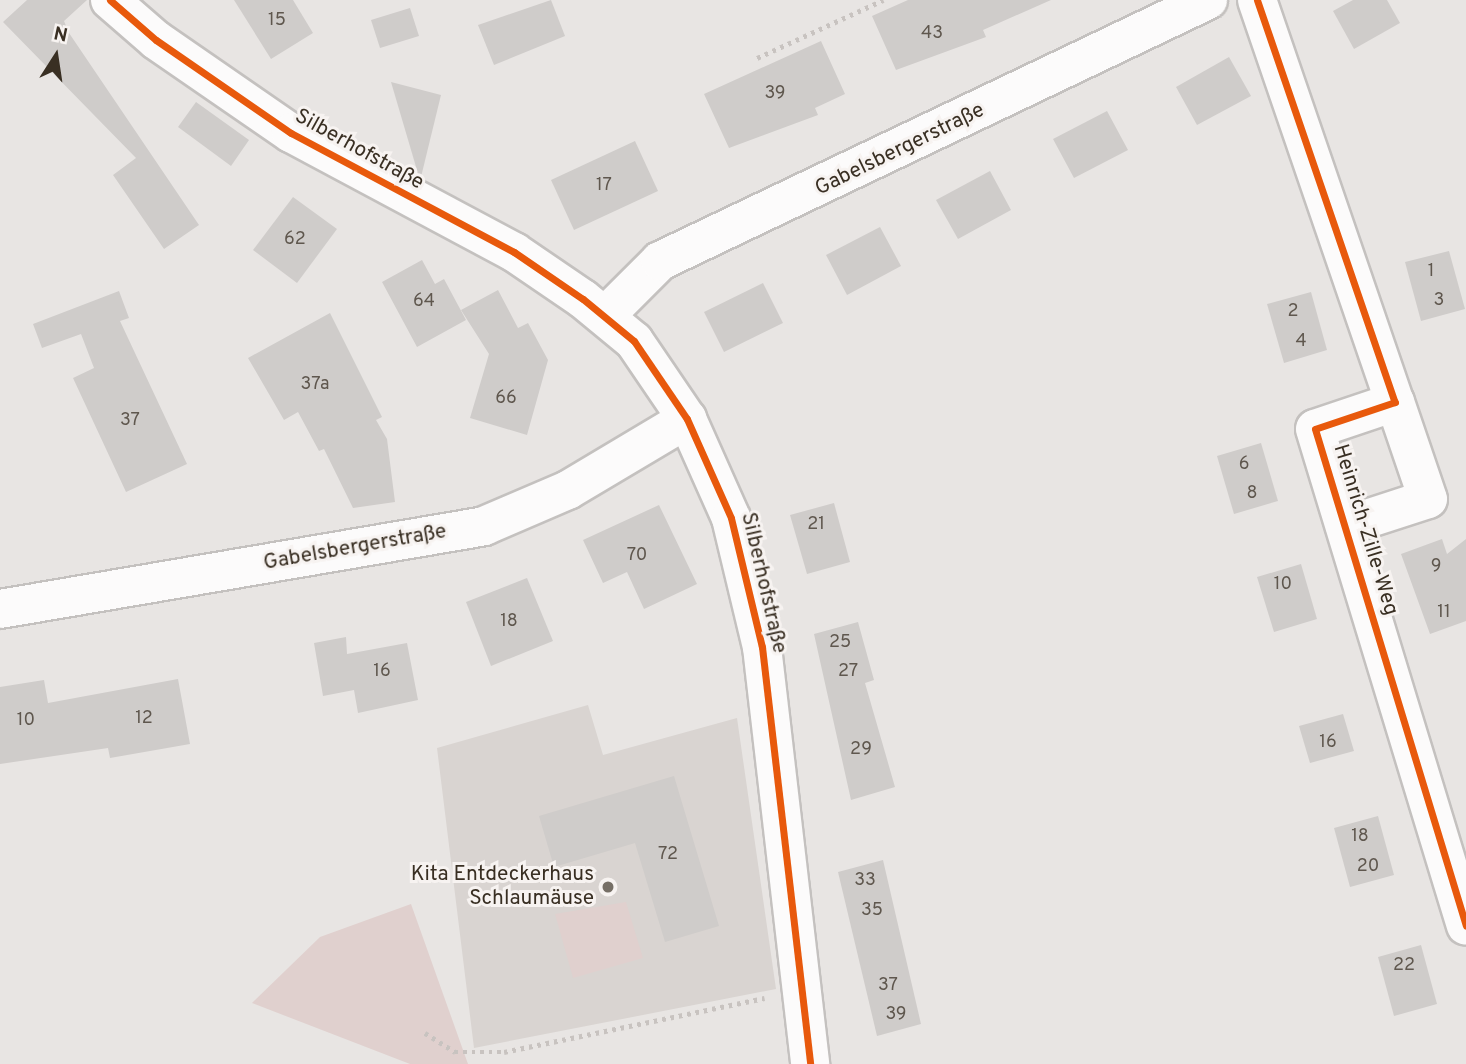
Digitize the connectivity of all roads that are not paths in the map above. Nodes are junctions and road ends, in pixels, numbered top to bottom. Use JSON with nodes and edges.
{"nodes":[{"id":1,"x":110,"y":0,"type":"edge"},
{"id":2,"x":1208,"y":0,"type":"edge"},
{"id":3,"x":1258,"y":0,"type":"edge"},
{"id":4,"x":605,"y":316,"type":"junction"},
{"id":5,"x":1395,"y":401,"type":"junction"},
{"id":6,"x":687,"y":419,"type":"junction"},
{"id":7,"x":1345,"y":526,"type":"junction"},
{"id":8,"x":0,"y":609,"type":"edge"},
{"id":9,"x":1466,"y":926,"type":"edge"},
{"id":10,"x":810,"y":1064,"type":"edge"}],
"edges":[{"from":1,"to":4,"type":"street","name":"Silberhofstraße"},
{"from":2,"to":4,"type":"street","name":"Gabelsbergerstraße"},
{"from":3,"to":5,"type":"street","name":"Heinrich-Zille-Weg"},
{"from":4,"to":6,"type":"street","name":"Silberhofstraße"},
{"from":5,"to":7,"type":"street","name":"Heinrich-Zille-Weg"},
{"from":5,"to":7,"type":"street","name":"Heinrich-Zille-Weg"},
{"from":6,"to":8,"type":"street","name":"Gabelsbergerstraße"},
{"from":6,"to":10,"type":"street","name":"Silberhofstraße"},
{"from":7,"to":9,"type":"street","name":"Heinrich-Zille-Weg"}]}
